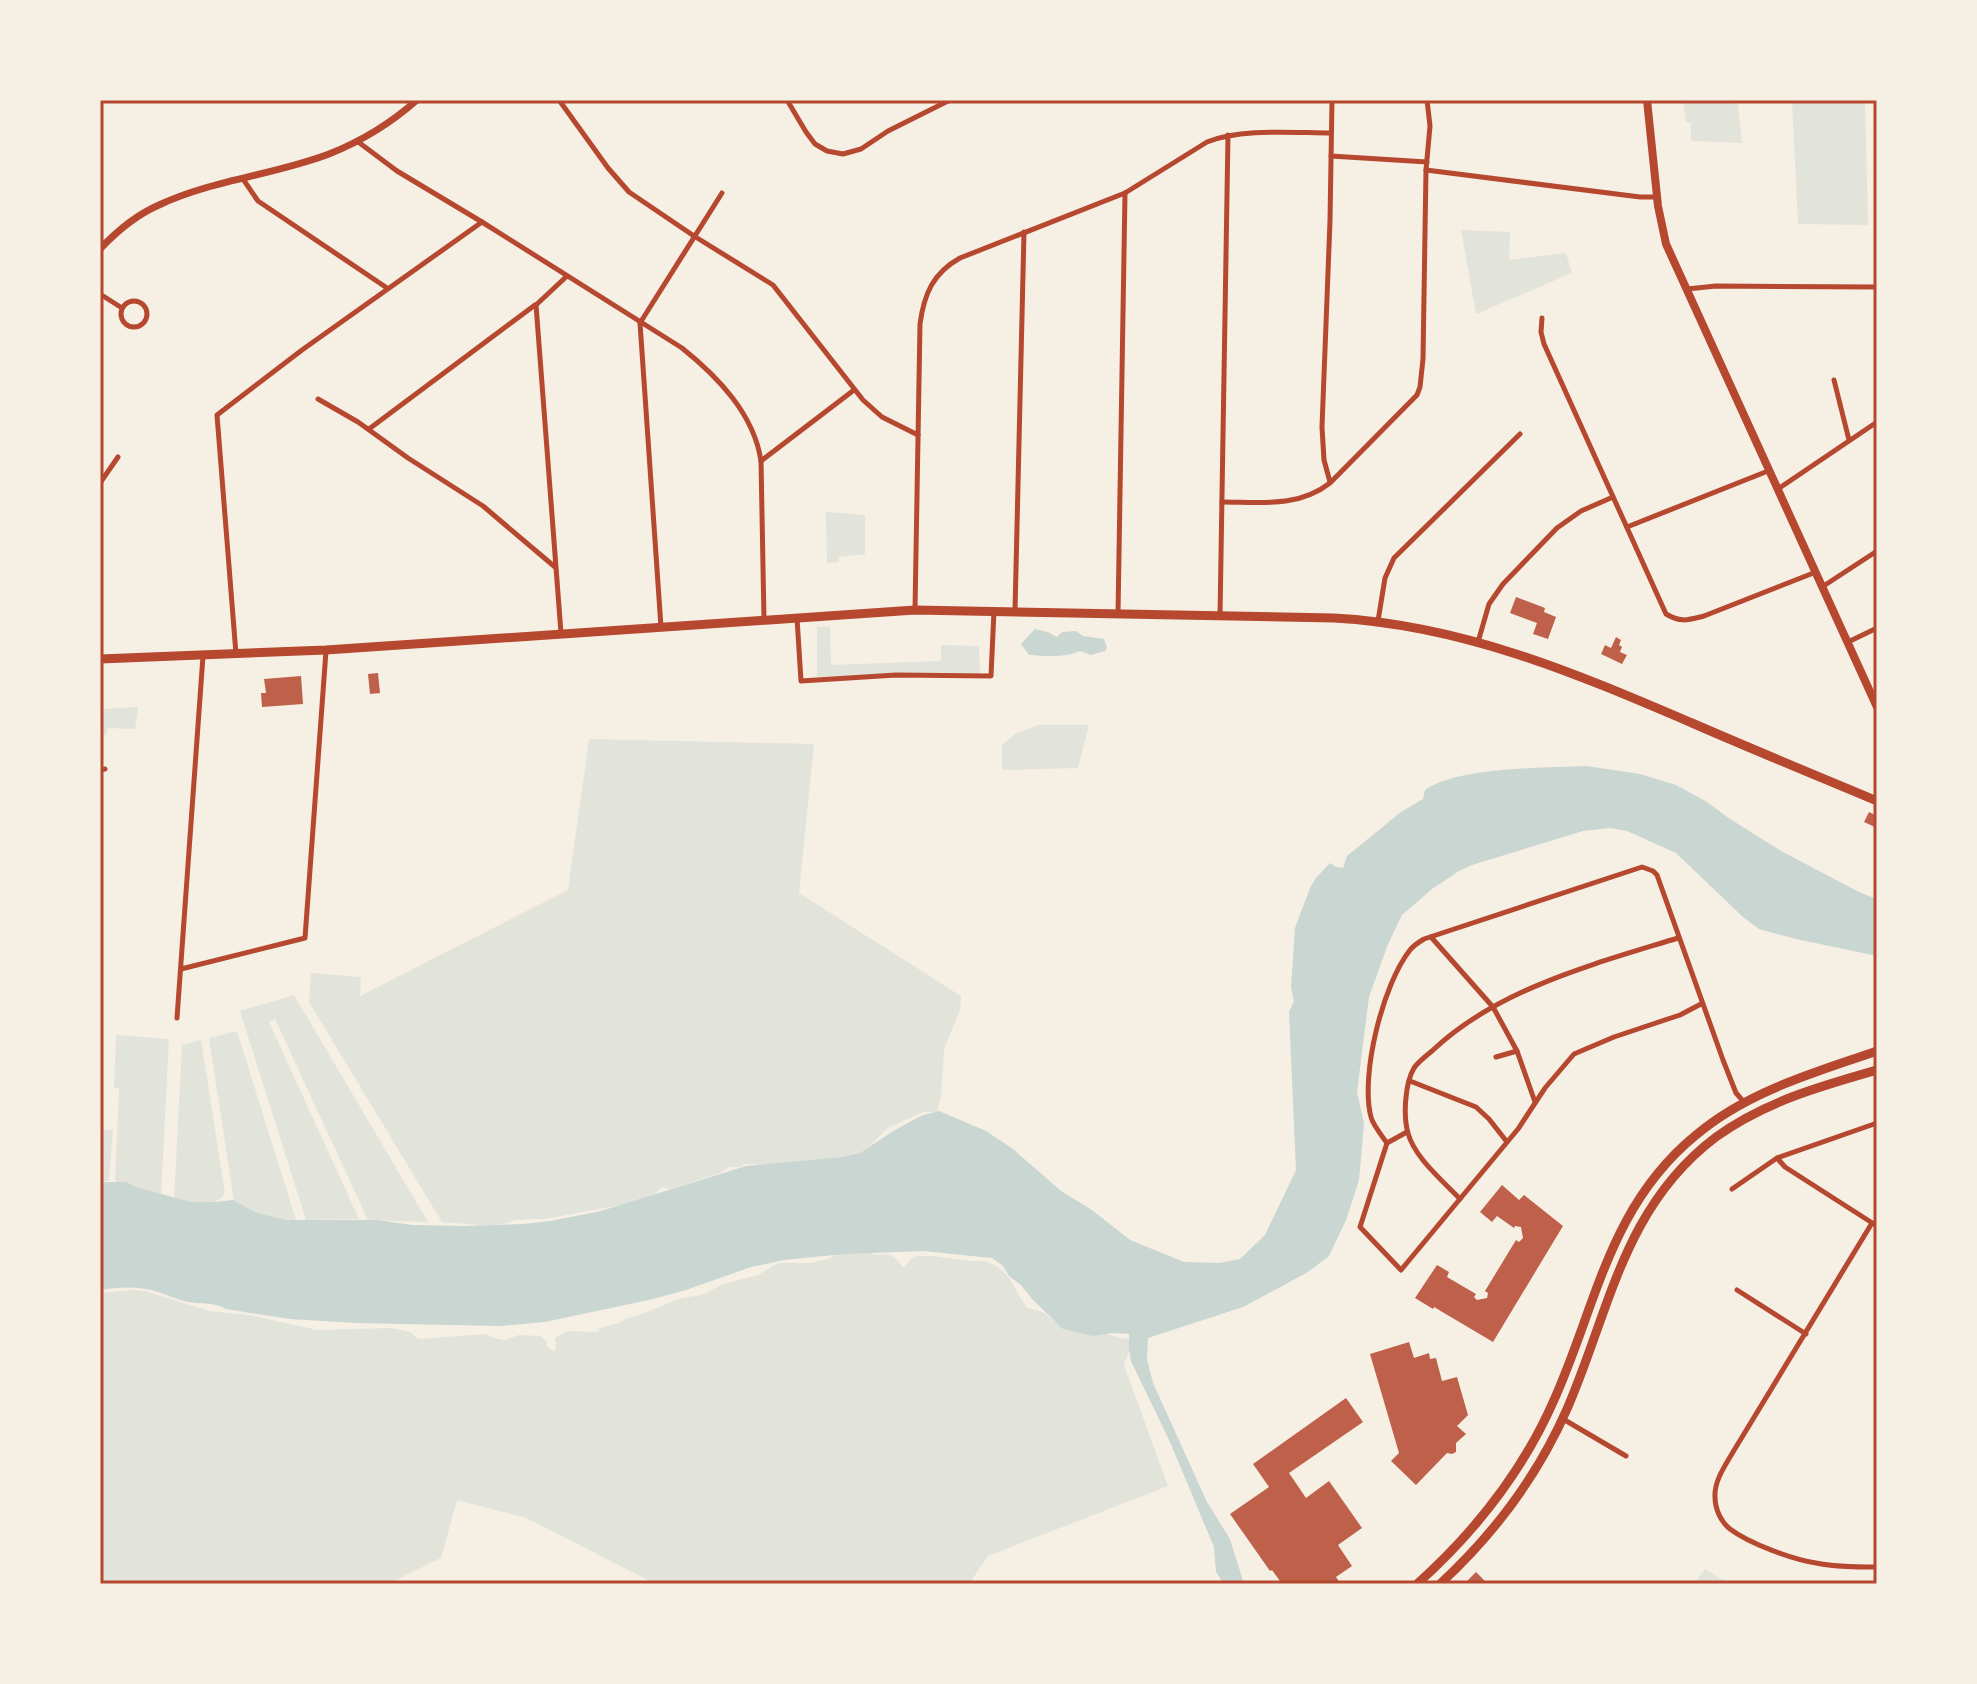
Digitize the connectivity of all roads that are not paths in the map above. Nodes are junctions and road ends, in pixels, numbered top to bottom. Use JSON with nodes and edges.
{"nodes":[{"id":1,"x":417,"y":100,"type":"edge"},
{"id":2,"x":559,"y":100,"type":"edge"},
{"id":3,"x":787,"y":100,"type":"edge"},
{"id":4,"x":950,"y":100,"type":"edge"},
{"id":5,"x":1332,"y":100,"type":"edge"},
{"id":6,"x":1427,"y":100,"type":"edge"},
{"id":7,"x":1647,"y":100,"type":"edge"},
{"id":8,"x":1331,"y":133,"type":"junction"},
{"id":9,"x":1228,"y":135,"type":"junction"},
{"id":10,"x":357,"y":141,"type":"junction"},
{"id":11,"x":1331,"y":156,"type":"junction"},
{"id":12,"x":1427,"y":166,"type":"junction"},
{"id":13,"x":243,"y":179,"type":"junction"},
{"id":14,"x":722,"y":193,"type":"dead end"},
{"id":15,"x":1125,"y":193,"type":"junction"},
{"id":16,"x":1657,"y":197,"type":"junction"},
{"id":17,"x":482,"y":222,"type":"junction"},
{"id":18,"x":1024,"y":232,"type":"junction"},
{"id":19,"x":694,"y":236,"type":"junction"},
{"id":20,"x":100,"y":249,"type":"edge"},
{"id":21,"x":567,"y":276,"type":"junction"},
{"id":22,"x":1877,"y":287,"type":"edge"},
{"id":23,"x":387,"y":288,"type":"junction"},
{"id":24,"x":1686,"y":289,"type":"junction"},
{"id":25,"x":100,"y":294,"type":"edge"},
{"id":26,"x":536,"y":305,"type":"junction"},
{"id":27,"x":122,"y":308,"type":"junction"},
{"id":28,"x":1542,"y":318,"type":"dead end"},
{"id":29,"x":640,"y":323,"type":"junction"},
{"id":30,"x":1834,"y":380,"type":"dead end"},
{"id":31,"x":854,"y":390,"type":"junction"},
{"id":32,"x":318,"y":399,"type":"dead end"},
{"id":33,"x":1877,"y":422,"type":"edge"},
{"id":34,"x":369,"y":429,"type":"junction"},
{"id":35,"x":1520,"y":434,"type":"dead end"},
{"id":36,"x":918,"y":435,"type":"junction"},
{"id":37,"x":1849,"y":440,"type":"junction"},
{"id":38,"x":118,"y":457,"type":"dead end"},
{"id":39,"x":761,"y":461,"type":"junction"},
{"id":40,"x":1769,"y":470,"type":"junction"},
{"id":41,"x":100,"y":483,"type":"edge"},
{"id":42,"x":1330,"y":483,"type":"junction"},
{"id":43,"x":1778,"y":489,"type":"junction"},
{"id":44,"x":1613,"y":497,"type":"junction"},
{"id":45,"x":1222,"y":502,"type":"junction"},
{"id":46,"x":1627,"y":527,"type":"junction"},
{"id":47,"x":1877,"y":551,"type":"edge"},
{"id":48,"x":556,"y":568,"type":"junction"},
{"id":49,"x":1816,"y":572,"type":"junction"},
{"id":50,"x":1822,"y":587,"type":"junction"},
{"id":51,"x":915,"y":610,"type":"junction"},
{"id":52,"x":994,"y":611,"type":"junction"},
{"id":53,"x":1015,"y":612,"type":"junction"},
{"id":54,"x":1118,"y":614,"type":"junction"},
{"id":55,"x":1220,"y":616,"type":"junction"},
{"id":56,"x":797,"y":617,"type":"junction"},
{"id":57,"x":764,"y":619,"type":"junction"},
{"id":58,"x":1378,"y":621,"type":"junction"},
{"id":59,"x":661,"y":627,"type":"junction"},
{"id":60,"x":1877,"y":628,"type":"edge"},
{"id":61,"x":561,"y":634,"type":"junction"},
{"id":62,"x":1847,"y":642,"type":"junction"},
{"id":63,"x":1477,"y":643,"type":"junction"},
{"id":64,"x":326,"y":650,"type":"junction"},
{"id":65,"x":236,"y":655,"type":"junction"},
{"id":66,"x":203,"y":656,"type":"junction"},
{"id":67,"x":100,"y":659,"type":"edge"},
{"id":68,"x":1877,"y":707,"type":"edge"},
{"id":69,"x":1877,"y":801,"type":"edge"},
{"id":70,"x":1431,"y":937,"type":"junction"},
{"id":71,"x":1678,"y":938,"type":"junction"},
{"id":72,"x":181,"y":969,"type":"junction"},
{"id":73,"x":1701,"y":1004,"type":"junction"},
{"id":74,"x":1493,"y":1007,"type":"junction"},
{"id":75,"x":177,"y":1018,"type":"dead end"},
{"id":76,"x":1517,"y":1051,"type":"junction"},
{"id":77,"x":1877,"y":1051,"type":"edge"},
{"id":78,"x":1496,"y":1057,"type":"dead end"},
{"id":79,"x":1877,"y":1070,"type":"edge"},
{"id":80,"x":1410,"y":1081,"type":"junction"},
{"id":81,"x":1535,"y":1102,"type":"junction"},
{"id":82,"x":1744,"y":1102,"type":"junction"},
{"id":83,"x":1877,"y":1123,"type":"edge"},
{"id":84,"x":1407,"y":1132,"type":"junction"},
{"id":85,"x":1507,"y":1142,"type":"junction"},
{"id":86,"x":1387,"y":1143,"type":"junction"},
{"id":87,"x":1777,"y":1158,"type":"junction"},
{"id":88,"x":1732,"y":1189,"type":"dead end"},
{"id":89,"x":1460,"y":1199,"type":"junction"},
{"id":90,"x":1875,"y":1224,"type":"edge"},
{"id":91,"x":1737,"y":1290,"type":"dead end"},
{"id":92,"x":1806,"y":1334,"type":"junction"},
{"id":93,"x":1562,"y":1419,"type":"junction"},
{"id":94,"x":1626,"y":1456,"type":"dead end"},
{"id":95,"x":1877,"y":1567,"type":"edge"},
{"id":96,"x":1417,"y":1584,"type":"edge"},
{"id":97,"x":1440,"y":1584,"type":"edge"}],
"edges":[{"from":1,"to":10,"type":"street"},
{"from":2,"to":19,"type":"street"},
{"from":3,"to":4,"type":"street"},
{"from":5,"to":8,"type":"street"},
{"from":6,"to":12,"type":"street"},
{"from":7,"to":16,"type":"main road"},
{"from":8,"to":9,"type":"street"},
{"from":8,"to":11,"type":"street"},
{"from":9,"to":15,"type":"street"},
{"from":9,"to":45,"type":"street"},
{"from":10,"to":13,"type":"street"},
{"from":10,"to":17,"type":"street"},
{"from":11,"to":12,"type":"street"},
{"from":11,"to":42,"type":"street"},
{"from":12,"to":16,"type":"street"},
{"from":12,"to":42,"type":"street"},
{"from":13,"to":20,"type":"street"},
{"from":13,"to":23,"type":"street"},
{"from":14,"to":19,"type":"street"},
{"from":15,"to":18,"type":"street"},
{"from":15,"to":54,"type":"street"},
{"from":16,"to":24,"type":"main road"},
{"from":17,"to":21,"type":"street"},
{"from":17,"to":23,"type":"street"},
{"from":18,"to":36,"type":"street"},
{"from":18,"to":53,"type":"street"},
{"from":19,"to":29,"type":"street"},
{"from":19,"to":31,"type":"street"},
{"from":21,"to":26,"type":"street"},
{"from":21,"to":29,"type":"street"},
{"from":22,"to":24,"type":"street"},
{"from":23,"to":65,"type":"street"},
{"from":24,"to":40,"type":"main road"},
{"from":25,"to":27,"type":"street"},
{"from":26,"to":34,"type":"street"},
{"from":26,"to":48,"type":"street"},
{"from":27,"to":27,"type":"street"},
{"from":28,"to":44,"type":"street"},
{"from":29,"to":39,"type":"street"},
{"from":29,"to":59,"type":"street"},
{"from":30,"to":37,"type":"street"},
{"from":31,"to":36,"type":"street"},
{"from":31,"to":39,"type":"street"},
{"from":32,"to":34,"type":"street"},
{"from":33,"to":37,"type":"street"},
{"from":34,"to":48,"type":"street"},
{"from":35,"to":58,"type":"street"},
{"from":36,"to":51,"type":"street"},
{"from":37,"to":43,"type":"street"},
{"from":38,"to":41,"type":"street"},
{"from":39,"to":57,"type":"street"},
{"from":40,"to":43,"type":"main road"},
{"from":40,"to":46,"type":"street"},
{"from":42,"to":45,"type":"street"},
{"from":43,"to":49,"type":"main road"},
{"from":44,"to":46,"type":"street"},
{"from":44,"to":63,"type":"street"},
{"from":45,"to":55,"type":"street"},
{"from":46,"to":49,"type":"street"},
{"from":47,"to":50,"type":"street"},
{"from":48,"to":61,"type":"street"},
{"from":49,"to":50,"type":"main road"},
{"from":50,"to":62,"type":"main road"},
{"from":51,"to":52,"type":"main road"},
{"from":51,"to":56,"type":"main road"},
{"from":52,"to":53,"type":"main road"},
{"from":52,"to":56,"type":"street"},
{"from":53,"to":54,"type":"main road"},
{"from":54,"to":55,"type":"main road"},
{"from":55,"to":58,"type":"main road"},
{"from":56,"to":57,"type":"main road"},
{"from":57,"to":59,"type":"main road"},
{"from":58,"to":63,"type":"main road"},
{"from":59,"to":61,"type":"main road"},
{"from":60,"to":62,"type":"street"},
{"from":61,"to":64,"type":"main road"},
{"from":62,"to":68,"type":"main road"},
{"from":63,"to":69,"type":"main road"},
{"from":64,"to":65,"type":"main road"},
{"from":64,"to":72,"type":"street"},
{"from":65,"to":66,"type":"main road"},
{"from":66,"to":67,"type":"main road"},
{"from":66,"to":72,"type":"street"},
{"from":70,"to":71,"type":"street"},
{"from":70,"to":74,"type":"street"},
{"from":70,"to":86,"type":"street"},
{"from":71,"to":73,"type":"street"},
{"from":71,"to":74,"type":"street"},
{"from":72,"to":75,"type":"street"},
{"from":73,"to":81,"type":"street"},
{"from":73,"to":82,"type":"street"},
{"from":74,"to":76,"type":"street"},
{"from":74,"to":80,"type":"street"},
{"from":76,"to":78,"type":"street"},
{"from":76,"to":81,"type":"street"},
{"from":77,"to":82,"type":"main road"},
{"from":79,"to":93,"type":"main road"},
{"from":80,"to":84,"type":"street"},
{"from":80,"to":85,"type":"street"},
{"from":81,"to":85,"type":"street"},
{"from":82,"to":96,"type":"main road"},
{"from":83,"to":87,"type":"street"},
{"from":84,"to":86,"type":"street"},
{"from":84,"to":89,"type":"street"},
{"from":85,"to":89,"type":"street"},
{"from":86,"to":89,"type":"street"},
{"from":87,"to":88,"type":"street"},
{"from":87,"to":90,"type":"street"},
{"from":90,"to":92,"type":"street"},
{"from":91,"to":92,"type":"street"},
{"from":92,"to":95,"type":"street"},
{"from":93,"to":94,"type":"street"},
{"from":93,"to":97,"type":"main road"}]}
